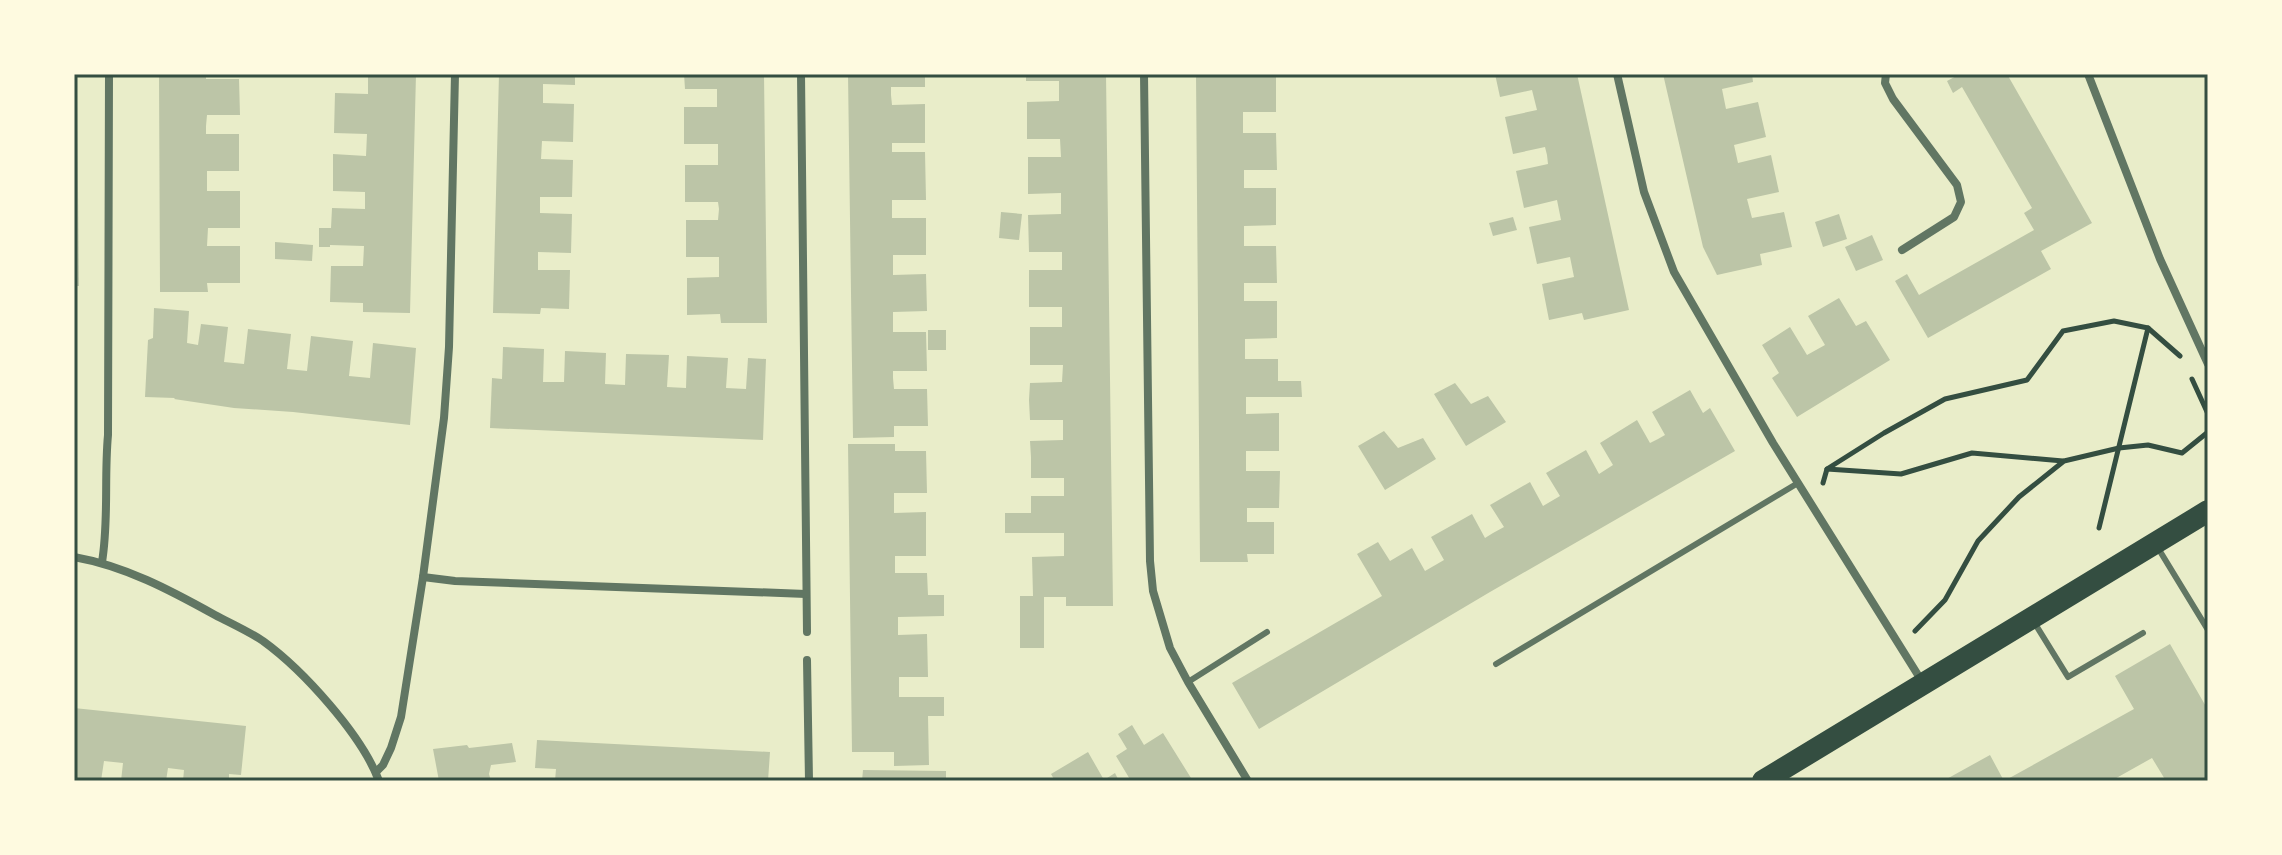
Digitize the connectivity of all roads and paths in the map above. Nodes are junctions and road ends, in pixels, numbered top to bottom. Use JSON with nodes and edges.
{"nodes":[{"id":1,"x":109,"y":74,"type":"edge"},
{"id":2,"x":455,"y":74,"type":"edge"},
{"id":3,"x":801,"y":74,"type":"edge"},
{"id":4,"x":1144,"y":74,"type":"edge"},
{"id":5,"x":1617,"y":74,"type":"edge"},
{"id":6,"x":1886,"y":74,"type":"edge"},
{"id":7,"x":2088,"y":74,"type":"edge"},
{"id":8,"x":1902,"y":250,"type":"dead end"},
{"id":9,"x":2148,"y":328,"type":"junction"},
{"id":10,"x":2184,"y":360,"type":"dead end"},
{"id":11,"x":2208,"y":364,"type":"edge"},
{"id":12,"x":2190,"y":373,"type":"dead end"},
{"id":13,"x":2208,"y":414,"type":"edge"},
{"id":14,"x":2208,"y":432,"type":"edge"},
{"id":15,"x":2119,"y":448,"type":"junction"},
{"id":16,"x":2064,"y":461,"type":"junction"},
{"id":17,"x":1827,"y":469,"type":"junction"},
{"id":18,"x":1799,"y":482,"type":"junction"},
{"id":19,"x":1815,"y":509,"type":"junction"},
{"id":20,"x":2208,"y":511,"type":"edge"},
{"id":21,"x":2099,"y":528,"type":"dead end"},
{"id":22,"x":2155,"y":543,"type":"junction"},
{"id":23,"x":74,"y":557,"type":"edge"},
{"id":24,"x":102,"y":562,"type":"junction"},
{"id":25,"x":423,"y":577,"type":"junction"},
{"id":26,"x":806,"y":594,"type":"junction"},
{"id":27,"x":2031,"y":618,"type":"junction"},
{"id":28,"x":2208,"y":630,"type":"edge"},
{"id":29,"x":807,"y":632,"type":"dead end"},
{"id":30,"x":1267,"y":632,"type":"dead end"},
{"id":31,"x":2143,"y":633,"type":"dead end"},
{"id":32,"x":1903,"y":649,"type":"junction"},
{"id":33,"x":807,"y":660,"type":"dead end"},
{"id":34,"x":1496,"y":664,"type":"dead end"},
{"id":35,"x":1188,"y":682,"type":"junction"},
{"id":36,"x":1924,"y":684,"type":"junction"},
{"id":37,"x":378,"y":776,"type":"edge"},
{"id":38,"x":809,"y":781,"type":"edge"},
{"id":39,"x":1248,"y":781,"type":"edge"},
{"id":40,"x":1763,"y":781,"type":"edge"}],
"edges":[{"from":1,"to":24,"type":"street"},
{"from":2,"to":25,"type":"street"},
{"from":3,"to":26,"type":"street"},
{"from":4,"to":35,"type":"street"},
{"from":5,"to":18,"type":"street"},
{"from":6,"to":8,"type":"street"},
{"from":7,"to":11,"type":"street"},
{"from":9,"to":10,"type":"path"},
{"from":9,"to":15,"type":"path"},
{"from":9,"to":17,"type":"path"},
{"from":12,"to":13,"type":"path"},
{"from":14,"to":15,"type":"path"},
{"from":15,"to":16,"type":"path"},
{"from":15,"to":21,"type":"path"},
{"from":16,"to":17,"type":"path"},
{"from":16,"to":32,"type":"path"},
{"from":17,"to":19,"type":"path"},
{"from":18,"to":19,"type":"street"},
{"from":18,"to":34,"type":"lane"},
{"from":19,"to":32,"type":"street"},
{"from":20,"to":22,"type":"highway"},
{"from":22,"to":27,"type":"highway"},
{"from":22,"to":28,"type":"lane"},
{"from":23,"to":24,"type":"street"},
{"from":24,"to":37,"type":"street"},
{"from":25,"to":26,"type":"street"},
{"from":25,"to":37,"type":"street"},
{"from":26,"to":29,"type":"street"},
{"from":27,"to":31,"type":"lane"},
{"from":27,"to":36,"type":"highway"},
{"from":30,"to":35,"type":"lane"},
{"from":32,"to":36,"type":"street"},
{"from":33,"to":38,"type":"street"},
{"from":35,"to":39,"type":"street"},
{"from":36,"to":40,"type":"highway"}]}
